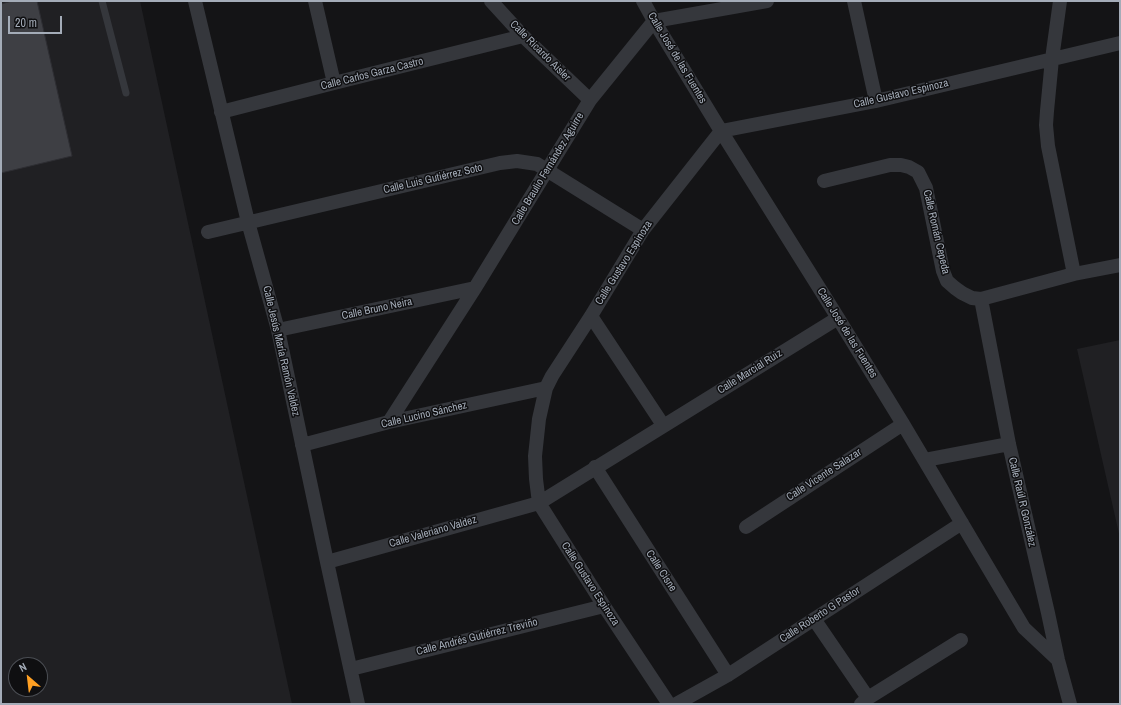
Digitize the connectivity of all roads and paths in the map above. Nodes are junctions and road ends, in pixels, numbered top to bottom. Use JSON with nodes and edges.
{"nodes":[{"id":1,"x":102,"y":1,"type":"edge"},
{"id":2,"x":195,"y":1,"type":"edge"},
{"id":3,"x":315,"y":1,"type":"edge"},
{"id":4,"x":491,"y":1,"type":"edge"},
{"id":5,"x":643,"y":1,"type":"edge"},
{"id":6,"x":768,"y":1,"type":"edge"},
{"id":7,"x":854,"y":1,"type":"edge"},
{"id":8,"x":1060,"y":1,"type":"edge"},
{"id":9,"x":654,"y":21,"type":"junction"},
{"id":10,"x":524,"y":36,"type":"junction"},
{"id":11,"x":1120,"y":43,"type":"edge"},
{"id":12,"x":1052,"y":59,"type":"junction"},
{"id":13,"x":334,"y":83,"type":"junction"},
{"id":14,"x":126,"y":93,"type":"dead end"},
{"id":15,"x":590,"y":100,"type":"junction"},
{"id":16,"x":876,"y":101,"type":"junction"},
{"id":17,"x":222,"y":112,"type":"junction"},
{"id":18,"x":721,"y":131,"type":"junction"},
{"id":19,"x":547,"y":170,"type":"junction"},
{"id":20,"x":824,"y":181,"type":"dead end"},
{"id":21,"x":248,"y":222,"type":"junction"},
{"id":22,"x":643,"y":230,"type":"junction"},
{"id":23,"x":208,"y":232,"type":"dead end"},
{"id":24,"x":1120,"y":265,"type":"edge"},
{"id":25,"x":1074,"y":274,"type":"junction"},
{"id":26,"x":475,"y":288,"type":"junction"},
{"id":27,"x":981,"y":299,"type":"junction"},
{"id":28,"x":590,"y":316,"type":"junction"},
{"id":29,"x":838,"y":318,"type":"junction"},
{"id":30,"x":278,"y":330,"type":"junction"},
{"id":31,"x":546,"y":388,"type":"junction"},
{"id":32,"x":389,"y":422,"type":"junction"},
{"id":33,"x":903,"y":424,"type":"junction"},
{"id":34,"x":663,"y":426,"type":"junction"},
{"id":35,"x":1009,"y":444,"type":"junction"},
{"id":36,"x":302,"y":445,"type":"junction"},
{"id":37,"x":924,"y":460,"type":"junction"},
{"id":38,"x":595,"y":467,"type":"junction"},
{"id":39,"x":539,"y":503,"type":"junction"},
{"id":40,"x":962,"y":523,"type":"junction"},
{"id":41,"x":746,"y":527,"type":"dead end"},
{"id":42,"x":326,"y":562,"type":"junction"},
{"id":43,"x":604,"y":606,"type":"junction"},
{"id":44,"x":814,"y":619,"type":"junction"},
{"id":45,"x":961,"y":640,"type":"dead end"},
{"id":46,"x":1058,"y":660,"type":"junction"},
{"id":47,"x":351,"y":669,"type":"junction"},
{"id":48,"x":728,"y":675,"type":"junction"},
{"id":49,"x":865,"y":701,"type":"edge"},
{"id":50,"x":1069,"y":703,"type":"edge"},
{"id":51,"x":358,"y":704,"type":"edge"},
{"id":52,"x":669,"y":704,"type":"edge"},
{"id":53,"x":676,"y":704,"type":"edge"}],
"edges":[{"from":1,"to":14,"type":"lane"},
{"from":2,"to":17,"type":"street","name":"Calle Jesús María Ramón Valdez"},
{"from":3,"to":13,"type":"street"},
{"from":4,"to":10,"type":"street","name":"Calle Ricardo Aisler"},
{"from":5,"to":9,"type":"street","name":"Calle José de las Fuentes"},
{"from":6,"to":9,"type":"street"},
{"from":7,"to":16,"type":"street"},
{"from":8,"to":12,"type":"street"},
{"from":9,"to":15,"type":"street","name":"Calle Braulio Fernández Aguirre"},
{"from":9,"to":18,"type":"street","name":"Calle José de las Fuentes"},
{"from":10,"to":13,"type":"street","name":"Calle Carlos Garza Castro"},
{"from":10,"to":15,"type":"street","name":"Calle Ricardo Aisler"},
{"from":11,"to":12,"type":"street","name":"Calle Gustavo Espinoza"},
{"from":12,"to":16,"type":"street","name":"Calle Gustavo Espinoza"},
{"from":12,"to":25,"type":"street"},
{"from":13,"to":17,"type":"street","name":"Calle Carlos Garza Castro"},
{"from":15,"to":19,"type":"street","name":"Calle Braulio Fernández Aguirre"},
{"from":16,"to":18,"type":"street","name":"Calle Gustavo Espinoza"},
{"from":17,"to":21,"type":"street","name":"Calle Jesús María Ramón Valdez"},
{"from":18,"to":22,"type":"street","name":"Calle Gustavo Espinoza"},
{"from":18,"to":29,"type":"street","name":"Calle José de las Fuentes"},
{"from":19,"to":21,"type":"street","name":"Calle Luis Gutiérrez Soto"},
{"from":19,"to":22,"type":"street","name":"Calle Luis Gutiérrez Soto"},
{"from":19,"to":26,"type":"street","name":"Calle Braulio Fernández Aguirre"},
{"from":20,"to":27,"type":"street","name":"Calle Román Cepeda"},
{"from":21,"to":23,"type":"street","name":"Calle Luis Gutiérrez Soto"},
{"from":21,"to":30,"type":"street","name":"Calle Jesús María Ramón Valdez"},
{"from":22,"to":28,"type":"street","name":"Calle Gustavo Espinoza"},
{"from":24,"to":25,"type":"street"},
{"from":25,"to":27,"type":"street"},
{"from":26,"to":30,"type":"street","name":"Calle Bruno Neira"},
{"from":26,"to":32,"type":"street","name":"Calle Braulio Fernández Aguirre"},
{"from":27,"to":35,"type":"street","name":"Calle Raúl R González"},
{"from":28,"to":31,"type":"street","name":"Calle Gustavo Espinoza"},
{"from":28,"to":34,"type":"street"},
{"from":29,"to":33,"type":"street","name":"Calle José de las Fuentes"},
{"from":29,"to":34,"type":"street","name":"Calle Marcial Ruiz"},
{"from":30,"to":36,"type":"street","name":"Calle Jesús María Ramón Valdez"},
{"from":31,"to":32,"type":"street","name":"Calle Lucino Sánchez"},
{"from":31,"to":39,"type":"street","name":"Calle Gustavo Espinoza"},
{"from":32,"to":36,"type":"street","name":"Calle Lucino Sánchez"},
{"from":33,"to":37,"type":"street","name":"Calle José de las Fuentes"},
{"from":33,"to":41,"type":"street","name":"Calle Vicente Salazar"},
{"from":34,"to":38,"type":"street","name":"Calle Marcial Ruiz"},
{"from":35,"to":37,"type":"street"},
{"from":35,"to":46,"type":"street","name":"Calle Raúl R González"},
{"from":36,"to":42,"type":"street","name":"Calle Jesús María Ramón Valdez"},
{"from":37,"to":40,"type":"street","name":"Calle José de las Fuentes"},
{"from":38,"to":39,"type":"street","name":"Calle Marcial Ruiz"},
{"from":38,"to":48,"type":"street","name":"Calle Cisne"},
{"from":39,"to":42,"type":"street","name":"Calle Valeriano Valdez"},
{"from":39,"to":43,"type":"street","name":"Calle Gustavo Espinoza"},
{"from":40,"to":44,"type":"street","name":"Calle Roberto G Pastor"},
{"from":40,"to":46,"type":"street","name":"Calle José de las Fuentes"},
{"from":42,"to":47,"type":"street","name":"Calle Jesús María Ramón Valdez"},
{"from":43,"to":47,"type":"street","name":"Calle Andrés Gutiérrez Treviño"},
{"from":43,"to":52,"type":"street","name":"Calle Gustavo Espinoza"},
{"from":44,"to":48,"type":"street","name":"Calle Roberto G Pastor"},
{"from":44,"to":49,"type":"street"},
{"from":45,"to":49,"type":"street"},
{"from":46,"to":50,"type":"street","name":"Calle Raúl R González"},
{"from":47,"to":51,"type":"street","name":"Calle Jesús María Ramón Valdez"},
{"from":48,"to":53,"type":"street","name":"Calle Roberto G Pastor"}]}
